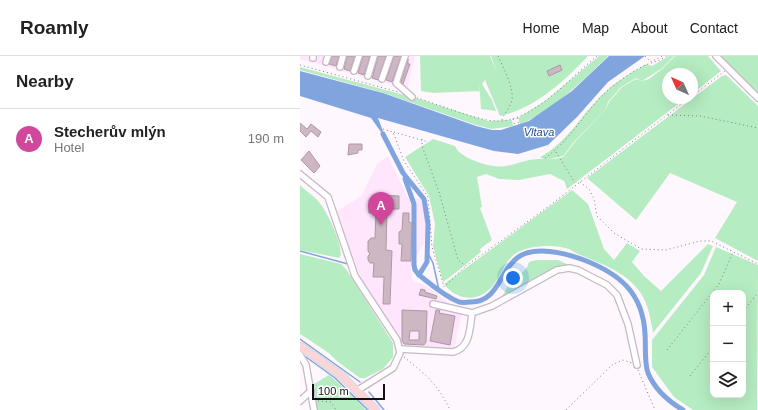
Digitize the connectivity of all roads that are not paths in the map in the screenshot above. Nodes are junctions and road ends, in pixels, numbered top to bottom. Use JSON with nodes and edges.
{"nodes":[{"id":1,"x":343,"y":56,"type":"edge"},
{"id":2,"x":359,"y":56,"type":"edge"},
{"id":3,"x":374,"y":56,"type":"edge"},
{"id":4,"x":390,"y":56,"type":"edge"},
{"id":5,"x":405,"y":56,"type":"edge"},
{"id":6,"x":716,"y":56,"type":"edge"},
{"id":7,"x":340,"y":67,"type":"dead end"},
{"id":8,"x":354,"y":71,"type":"dead end"},
{"id":9,"x":368,"y":76,"type":"dead end"},
{"id":10,"x":382,"y":79,"type":"dead end"},
{"id":11,"x":412,"y":97,"type":"road end"},
{"id":12,"x":758,"y":98,"type":"edge"},
{"id":13,"x":300,"y":174,"type":"edge"},
{"id":14,"x":433,"y":304,"type":"dead end"},
{"id":15,"x":472,"y":313,"type":"junction"},
{"id":16,"x":300,"y":346,"type":"edge"},
{"id":17,"x":400,"y":351,"type":"junction"},
{"id":18,"x":300,"y":355,"type":"edge"},
{"id":19,"x":636,"y":364,"type":"road end"},
{"id":20,"x":358,"y":390,"type":"junction"},
{"id":21,"x":311,"y":391,"type":"junction"},
{"id":22,"x":300,"y":401,"type":"edge"},
{"id":23,"x":314,"y":410,"type":"edge"},
{"id":24,"x":376,"y":410,"type":"edge"}],
"edges":[{"from":1,"to":7,"type":"street"},
{"from":2,"to":8,"type":"street"},
{"from":3,"to":9,"type":"street"},
{"from":4,"to":10,"type":"street"},
{"from":5,"to":11,"type":"street"},
{"from":6,"to":12,"type":"street"},
{"from":13,"to":17,"type":"street"},
{"from":14,"to":15,"type":"street"},
{"from":15,"to":17,"type":"street"},
{"from":15,"to":19,"type":"street"},
{"from":16,"to":20,"type":"main road"},
{"from":17,"to":20,"type":"street"},
{"from":18,"to":21,"type":"street"},
{"from":20,"to":24,"type":"main road"},
{"from":21,"to":22,"type":"street"},
{"from":21,"to":23,"type":"street"}]}
